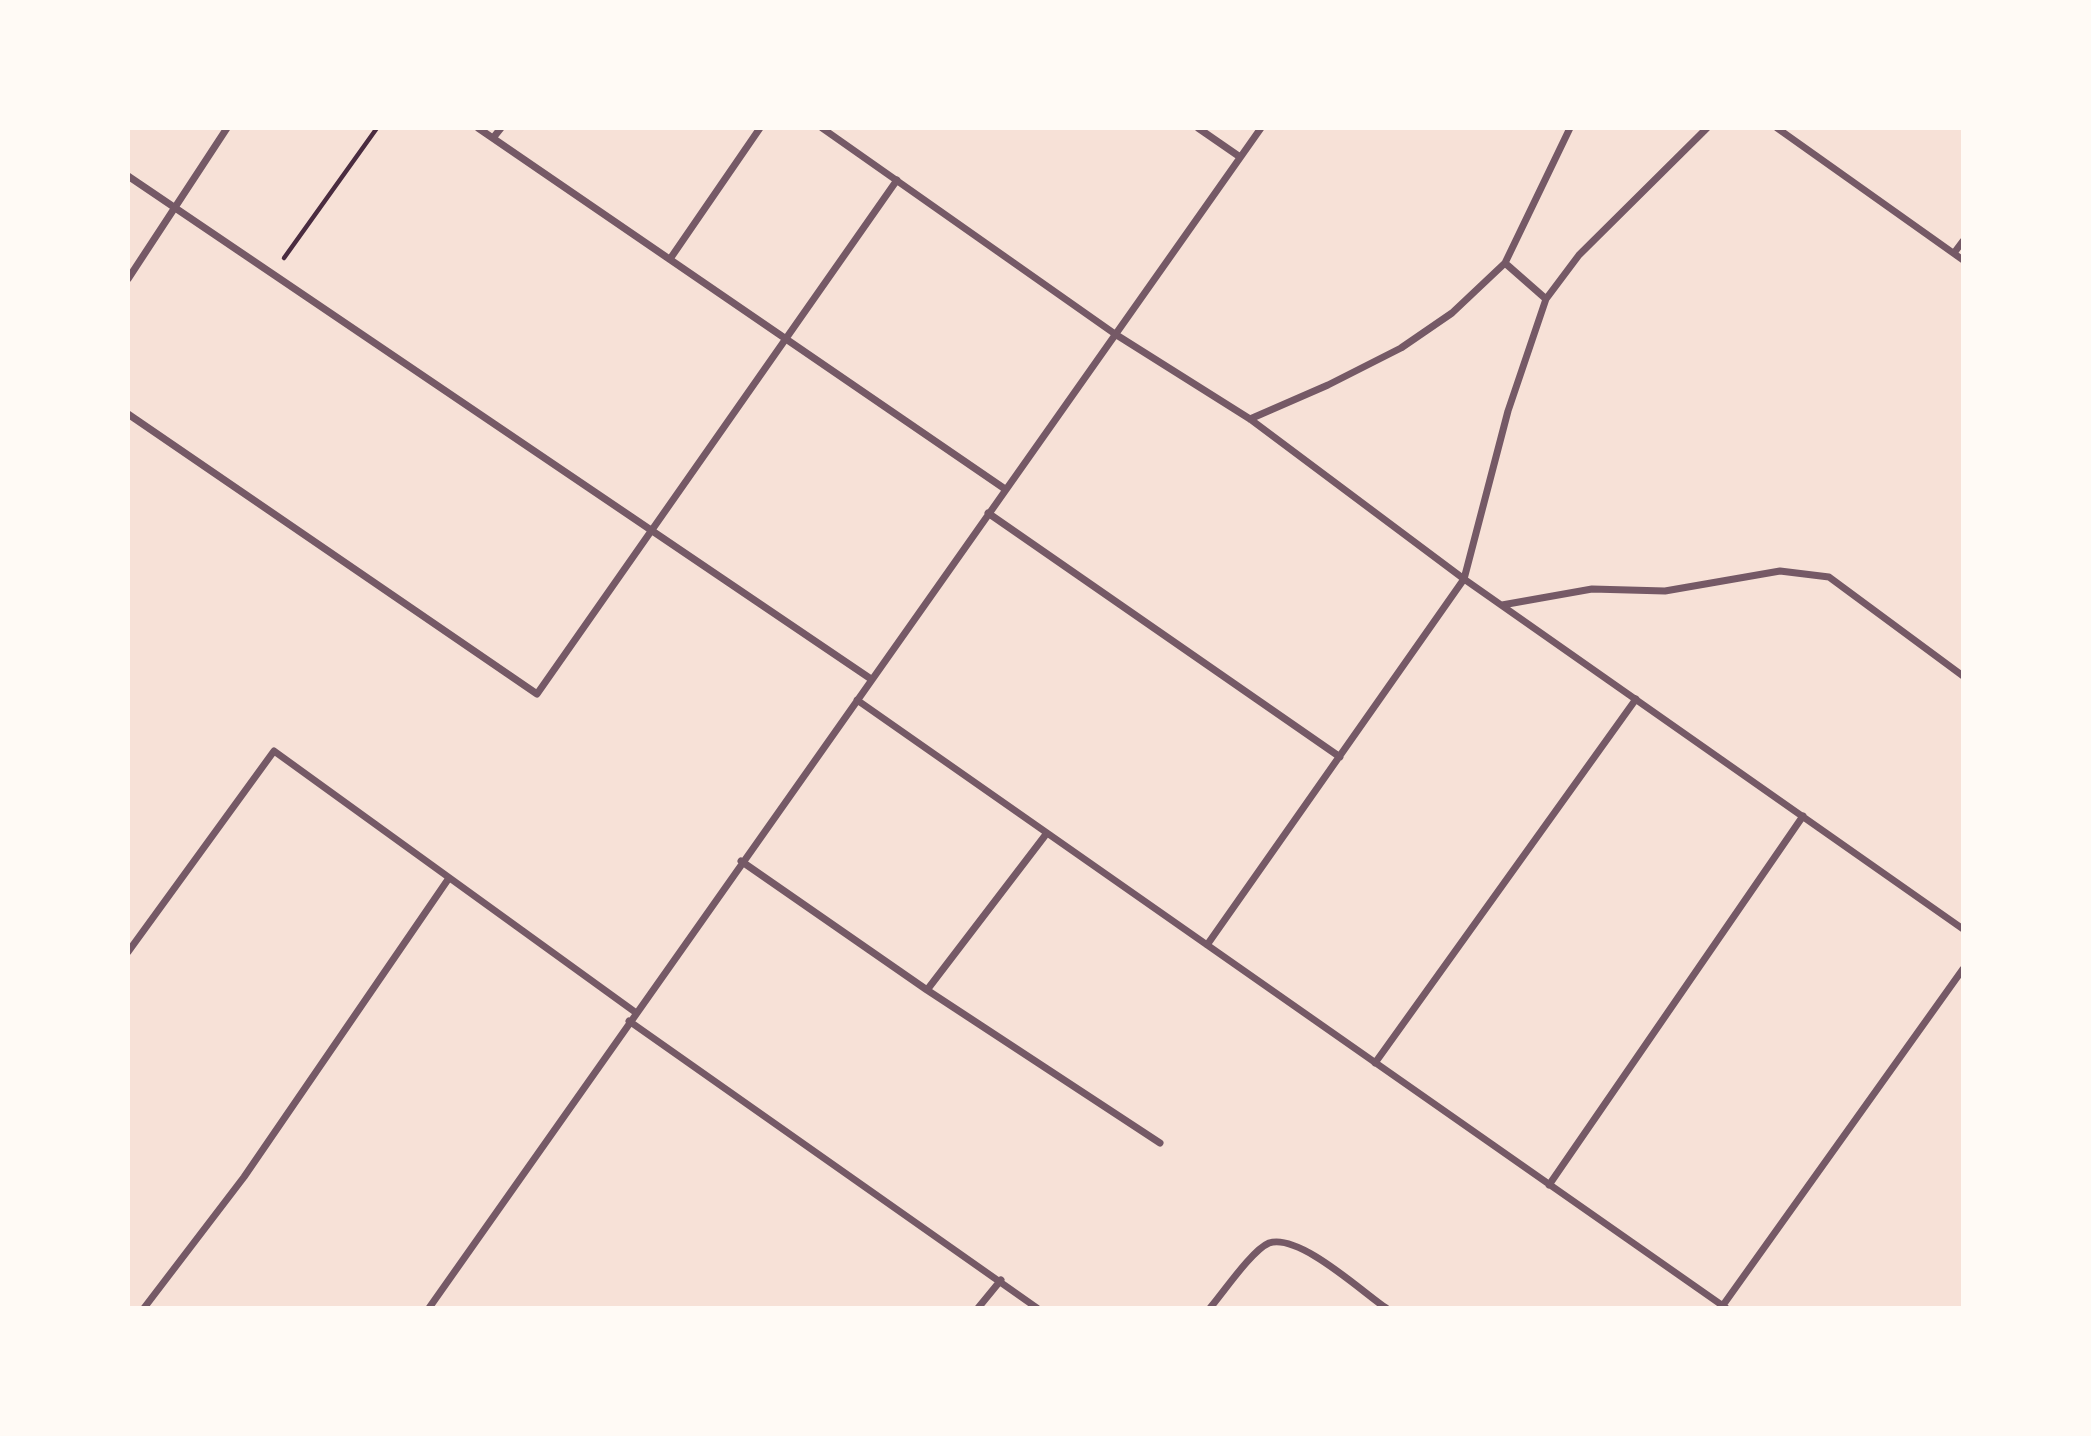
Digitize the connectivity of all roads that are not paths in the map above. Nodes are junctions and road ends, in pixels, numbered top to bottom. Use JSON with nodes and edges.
{"nodes":[{"id":1,"x":227,"y":128,"type":"edge"},
{"id":2,"x":478,"y":128,"type":"edge"},
{"id":3,"x":501,"y":128,"type":"edge"},
{"id":4,"x":760,"y":128,"type":"edge"},
{"id":5,"x":822,"y":128,"type":"edge"},
{"id":6,"x":1198,"y":128,"type":"edge"},
{"id":7,"x":1261,"y":128,"type":"edge"},
{"id":8,"x":1570,"y":128,"type":"edge"},
{"id":9,"x":1707,"y":128,"type":"edge"},
{"id":10,"x":1777,"y":128,"type":"edge"},
{"id":11,"x":1788,"y":131,"type":"edge"},
{"id":12,"x":494,"y":138,"type":"junction"},
{"id":13,"x":1240,"y":157,"type":"junction"},
{"id":14,"x":128,"y":176,"type":"edge"},
{"id":15,"x":897,"y":180,"type":"junction"},
{"id":16,"x":176,"y":208,"type":"junction"},
{"id":17,"x":1963,"y":241,"type":"edge"},
{"id":18,"x":1954,"y":253,"type":"junction"},
{"id":19,"x":670,"y":260,"type":"junction"},
{"id":20,"x":1963,"y":260,"type":"edge"},
{"id":21,"x":1505,"y":263,"type":"junction"},
{"id":22,"x":128,"y":279,"type":"edge"},
{"id":23,"x":1546,"y":299,"type":"junction"},
{"id":24,"x":1115,"y":334,"type":"junction"},
{"id":25,"x":786,"y":338,"type":"junction"},
{"id":26,"x":128,"y":414,"type":"edge"},
{"id":27,"x":1250,"y":419,"type":"junction"},
{"id":28,"x":1005,"y":489,"type":"junction"},
{"id":29,"x":988,"y":513,"type":"junction"},
{"id":30,"x":651,"y":530,"type":"junction"},
{"id":31,"x":1464,"y":579,"type":"junction"},
{"id":32,"x":1502,"y":605,"type":"junction"},
{"id":33,"x":1963,"y":676,"type":"edge"},
{"id":34,"x":871,"y":679,"type":"junction"},
{"id":35,"x":856,"y":699,"type":"junction"},
{"id":36,"x":1636,"y":699,"type":"junction"},
{"id":37,"x":1340,"y":757,"type":"junction"},
{"id":38,"x":1803,"y":816,"type":"junction"},
{"id":39,"x":1047,"y":833,"type":"junction"},
{"id":40,"x":741,"y":861,"type":"junction"},
{"id":41,"x":449,"y":878,"type":"junction"},
{"id":42,"x":1963,"y":929,"type":"edge"},
{"id":43,"x":1207,"y":946,"type":"junction"},
{"id":44,"x":128,"y":952,"type":"edge"},
{"id":45,"x":1963,"y":969,"type":"edge"},
{"id":46,"x":927,"y":990,"type":"junction"},
{"id":47,"x":635,"y":1012,"type":"junction"},
{"id":48,"x":629,"y":1021,"type":"junction"},
{"id":49,"x":1375,"y":1063,"type":"junction"},
{"id":50,"x":1160,"y":1143,"type":"dead end"},
{"id":51,"x":1549,"y":1185,"type":"junction"},
{"id":52,"x":1001,"y":1280,"type":"junction"},
{"id":53,"x":144,"y":1308,"type":"edge"},
{"id":54,"x":429,"y":1308,"type":"edge"},
{"id":55,"x":978,"y":1308,"type":"edge"},
{"id":56,"x":1037,"y":1308,"type":"edge"},
{"id":57,"x":1210,"y":1308,"type":"edge"},
{"id":58,"x":1386,"y":1308,"type":"edge"},
{"id":59,"x":1723,"y":1308,"type":"edge"}],
"edges":[{"from":1,"to":16,"type":"street"},
{"from":2,"to":12,"type":"street"},
{"from":3,"to":12,"type":"street"},
{"from":4,"to":19,"type":"street"},
{"from":5,"to":15,"type":"street"},
{"from":6,"to":13,"type":"street"},
{"from":7,"to":13,"type":"street"},
{"from":8,"to":21,"type":"street"},
{"from":9,"to":23,"type":"street"},
{"from":10,"to":11,"type":"street"},
{"from":11,"to":18,"type":"street"},
{"from":12,"to":19,"type":"street"},
{"from":13,"to":24,"type":"street"},
{"from":14,"to":16,"type":"street"},
{"from":15,"to":24,"type":"street"},
{"from":15,"to":25,"type":"street"},
{"from":16,"to":22,"type":"street"},
{"from":16,"to":30,"type":"street"},
{"from":17,"to":18,"type":"street"},
{"from":18,"to":20,"type":"street"},
{"from":19,"to":25,"type":"street"},
{"from":21,"to":23,"type":"street"},
{"from":21,"to":27,"type":"street"},
{"from":23,"to":31,"type":"street"},
{"from":24,"to":27,"type":"street"},
{"from":24,"to":28,"type":"street"},
{"from":25,"to":28,"type":"street"},
{"from":25,"to":30,"type":"street"},
{"from":26,"to":30,"type":"street"},
{"from":27,"to":31,"type":"street"},
{"from":28,"to":29,"type":"street"},
{"from":29,"to":34,"type":"street"},
{"from":29,"to":37,"type":"street"},
{"from":30,"to":34,"type":"street"},
{"from":31,"to":32,"type":"street"},
{"from":31,"to":37,"type":"street"},
{"from":32,"to":33,"type":"street"},
{"from":32,"to":36,"type":"street"},
{"from":34,"to":35,"type":"street"},
{"from":35,"to":39,"type":"street"},
{"from":35,"to":40,"type":"street"},
{"from":36,"to":38,"type":"street"},
{"from":36,"to":49,"type":"street"},
{"from":37,"to":43,"type":"street"},
{"from":38,"to":42,"type":"street"},
{"from":38,"to":51,"type":"street"},
{"from":39,"to":43,"type":"street"},
{"from":39,"to":46,"type":"street"},
{"from":40,"to":46,"type":"street"},
{"from":40,"to":47,"type":"street"},
{"from":41,"to":44,"type":"street"},
{"from":41,"to":47,"type":"street"},
{"from":41,"to":53,"type":"street"},
{"from":43,"to":49,"type":"street"},
{"from":45,"to":59,"type":"street"},
{"from":46,"to":50,"type":"street"},
{"from":47,"to":48,"type":"street"},
{"from":48,"to":52,"type":"street"},
{"from":48,"to":54,"type":"street"},
{"from":49,"to":51,"type":"street"},
{"from":51,"to":59,"type":"street"},
{"from":52,"to":55,"type":"street"},
{"from":52,"to":56,"type":"street"},
{"from":57,"to":58,"type":"street"}]}
